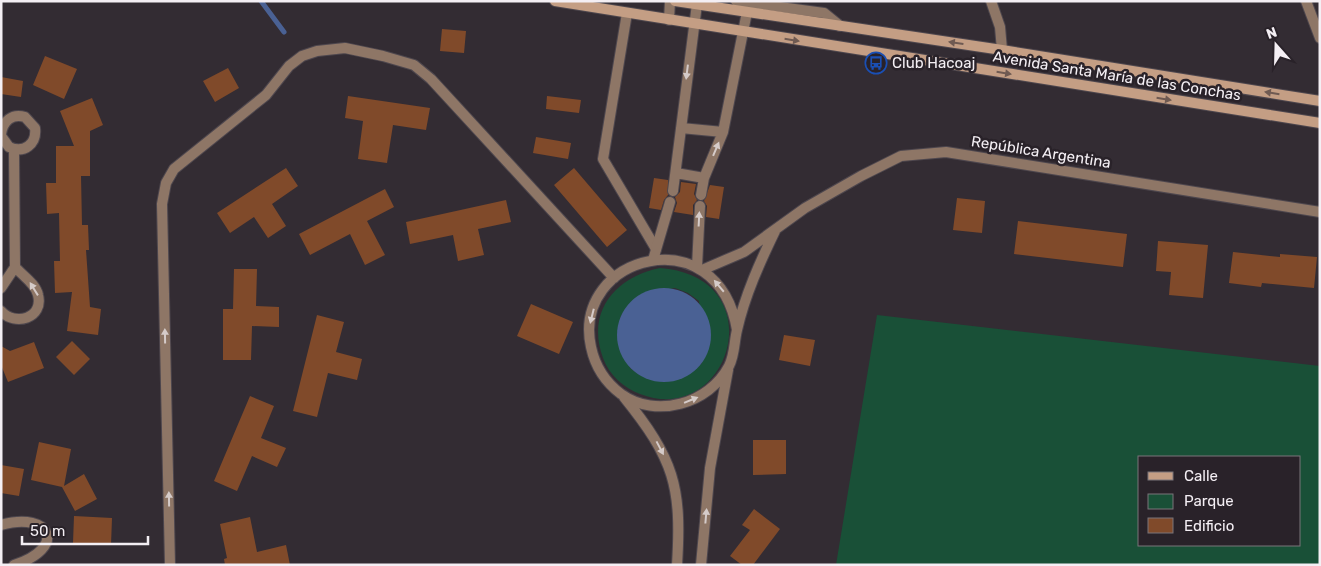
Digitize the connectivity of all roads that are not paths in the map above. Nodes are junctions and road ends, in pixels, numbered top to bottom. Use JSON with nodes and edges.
{"nodes":[{"id":1,"x":554,"y":1,"type":"edge"},
{"id":2,"x":670,"y":1,"type":"edge"},
{"id":3,"x":675,"y":1,"type":"edge"},
{"id":4,"x":736,"y":1,"type":"edge"},
{"id":5,"x":990,"y":1,"type":"edge"},
{"id":6,"x":1306,"y":1,"type":"edge"},
{"id":7,"x":693,"y":2,"type":"edge"},
{"id":8,"x":748,"y":7,"type":"edge"},
{"id":9,"x":627,"y":12,"type":"junction"},
{"id":10,"x":669,"y":20,"type":"junction"},
{"id":11,"x":693,"y":24,"type":"junction"},
{"id":12,"x":743,"y":32,"type":"junction"},
{"id":13,"x":1320,"y":38,"type":"edge"},
{"id":14,"x":1002,"y":50,"type":"junction"},
{"id":15,"x":1320,"y":101,"type":"edge"},
{"id":16,"x":1320,"y":123,"type":"edge"},
{"id":17,"x":681,"y":128,"type":"junction"},
{"id":18,"x":723,"y":132,"type":"junction"},
{"id":19,"x":1,"y":135,"type":"edge"},
{"id":20,"x":14,"y":149,"type":"junction"},
{"id":21,"x":676,"y":173,"type":"junction"},
{"id":22,"x":704,"y":178,"type":"junction"},
{"id":23,"x":673,"y":191,"type":"dead end"},
{"id":24,"x":670,"y":202,"type":"dead end"},
{"id":25,"x":1320,"y":212,"type":"edge"},
{"id":26,"x":776,"y":230,"type":"junction"},
{"id":27,"x":656,"y":249,"type":"junction"},
{"id":28,"x":653,"y":260,"type":"junction"},
{"id":29,"x":15,"y":268,"type":"junction"},
{"id":30,"x":699,"y":269,"type":"junction"},
{"id":31,"x":614,"y":278,"type":"junction"},
{"id":32,"x":1,"y":288,"type":"edge"},
{"id":33,"x":1,"y":311,"type":"edge"},
{"id":34,"x":737,"y":330,"type":"junction"},
{"id":35,"x":729,"y":366,"type":"junction"},
{"id":36,"x":622,"y":394,"type":"junction"},
{"id":37,"x":1,"y":525,"type":"edge"},
{"id":38,"x":14,"y":565,"type":"edge"},
{"id":39,"x":170,"y":565,"type":"edge"},
{"id":40,"x":677,"y":565,"type":"edge"},
{"id":41,"x":702,"y":565,"type":"edge"}],
"edges":[{"from":1,"to":9,"type":"main road","name":"Avenida Santa María de las Conchas"},
{"from":2,"to":10,"type":"street"},
{"from":3,"to":7,"type":"main road","name":"Avenida Santa María de las Conchas"},
{"from":4,"to":8,"type":"street"},
{"from":5,"to":14,"type":"street"},
{"from":6,"to":13,"type":"street"},
{"from":7,"to":8,"type":"main road","name":"Avenida Santa María de las Conchas"},
{"from":7,"to":11,"type":"street"},
{"from":8,"to":12,"type":"street"},
{"from":14,"to":8,"type":"main road","name":"Avenida Santa María de las Conchas","one_way":true},
{"from":9,"to":10,"type":"main road","name":"Avenida Santa María de las Conchas"},
{"from":9,"to":27,"type":"street"},
{"from":10,"to":11,"type":"main road","name":"Avenida Santa María de las Conchas"},
{"from":11,"to":12,"type":"main road","name":"Avenida Santa María de las Conchas"},
{"from":11,"to":17,"type":"street","one_way":true},
{"from":12,"to":16,"type":"main road","name":"Avenida Santa María de las Conchas","one_way":true},
{"from":12,"to":18,"type":"street"},
{"from":15,"to":14,"type":"main road","name":"Avenida Santa María de las Conchas","one_way":true},
{"from":17,"to":18,"type":"street"},
{"from":17,"to":21,"type":"street"},
{"from":22,"to":18,"type":"street","one_way":true},
{"from":19,"to":20,"type":"street"},
{"from":19,"to":20,"type":"street"},
{"from":20,"to":29,"type":"street"},
{"from":21,"to":22,"type":"street"},
{"from":21,"to":23,"type":"street"},
{"from":30,"to":22,"type":"street","one_way":true},
{"from":24,"to":27,"type":"street"},
{"from":25,"to":26,"type":"street","name":"República Argentina"},
{"from":26,"to":30,"type":"street","name":"República Argentina"},
{"from":26,"to":34,"type":"street","name":"República Argentina"},
{"from":27,"to":28,"type":"street"},
{"from":28,"to":30,"type":"street"},
{"from":28,"to":31,"type":"street"},
{"from":29,"to":32,"type":"street"},
{"from":33,"to":29,"type":"street","one_way":true},
{"from":34,"to":30,"type":"street","one_way":true},
{"from":31,"to":36,"type":"street","one_way":true},
{"from":39,"to":31,"type":"street","one_way":true},
{"from":34,"to":35,"type":"street"},
{"from":36,"to":35,"type":"street","one_way":true},
{"from":41,"to":35,"type":"street","one_way":true},
{"from":36,"to":40,"type":"street","one_way":true},
{"from":37,"to":38,"type":"street"}]}
